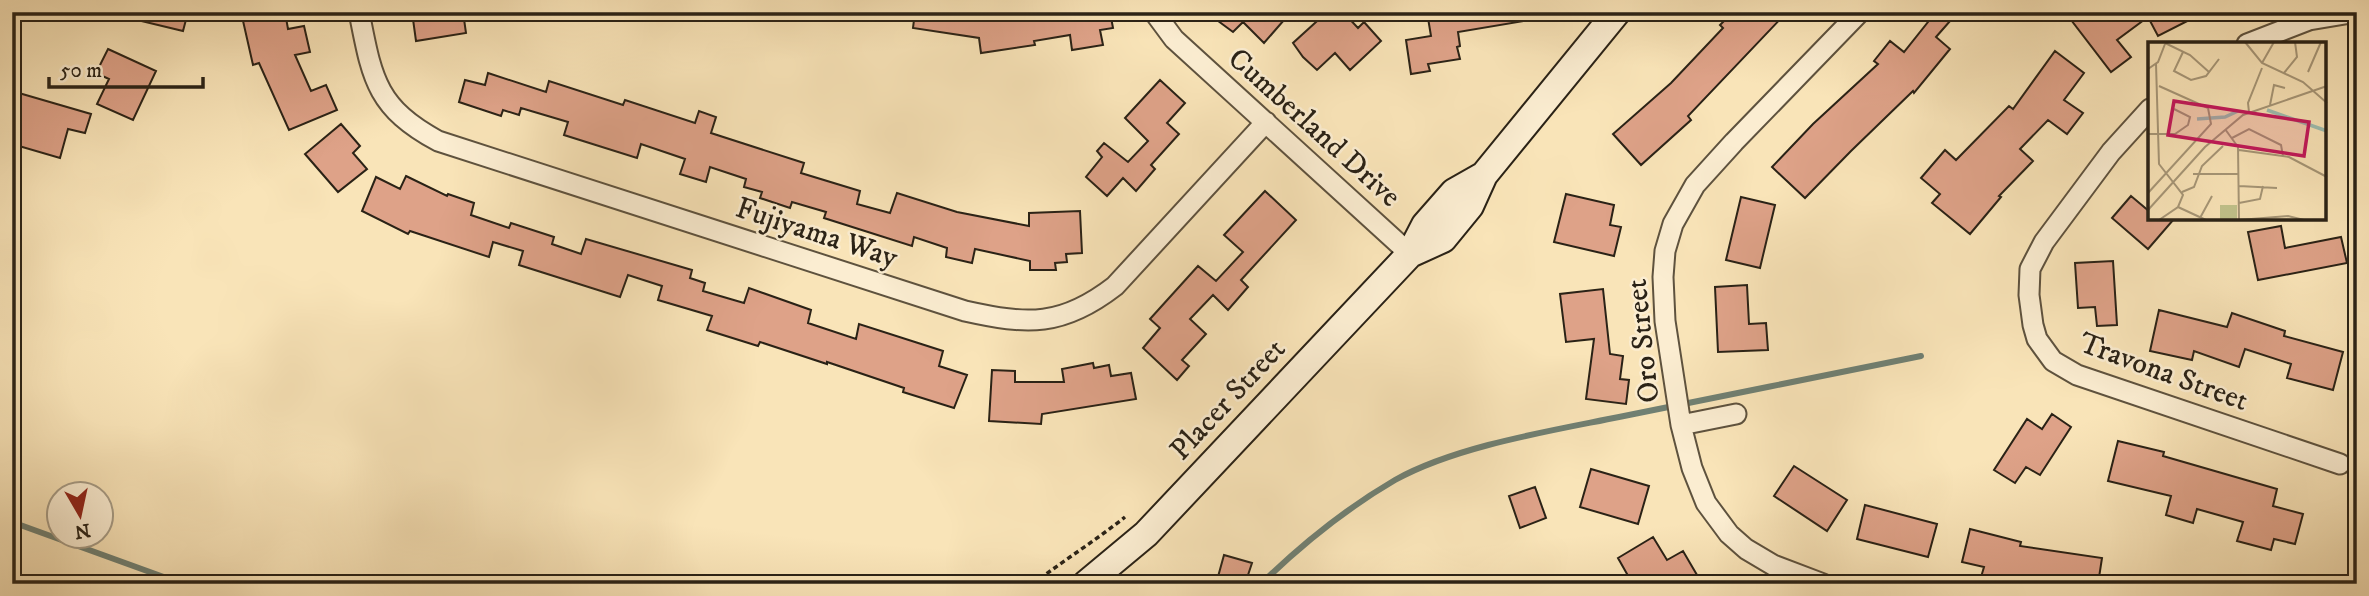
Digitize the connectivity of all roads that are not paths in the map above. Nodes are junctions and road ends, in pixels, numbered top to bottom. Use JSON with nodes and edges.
{"nodes":[{"id":1,"x":359,"y":12,"type":"edge"},
{"id":2,"x":1154,"y":12,"type":"edge"},
{"id":3,"x":1617,"y":12,"type":"edge"},
{"id":4,"x":1860,"y":12,"type":"edge"},
{"id":5,"x":2357,"y":12,"type":"edge"},
{"id":6,"x":2252,"y":42,"type":"edge"},
{"id":7,"x":2148,"y":111,"type":"edge"},
{"id":8,"x":1266,"y":122,"type":"junction"},
{"id":9,"x":1410,"y":254,"type":"junction"},
{"id":10,"x":1736,"y":414,"type":"dead end"},
{"id":11,"x":1681,"y":425,"type":"junction"},
{"id":12,"x":2340,"y":464,"type":"dead end"},
{"id":13,"x":1086,"y":584,"type":"edge"},
{"id":14,"x":1823,"y":584,"type":"edge"}],
"edges":[{"from":1,"to":8,"type":"street","name":"Fujiyama Way"},
{"from":2,"to":8,"type":"street","name":"Cumberland Drive"},
{"from":3,"to":9,"type":"main road"},
{"from":4,"to":11,"type":"street","name":"Oro Street"},
{"from":5,"to":6,"type":"street"},
{"from":7,"to":12,"type":"street","name":"Travona Street"},
{"from":8,"to":9,"type":"street","name":"Cumberland Drive"},
{"from":9,"to":13,"type":"main road","name":"Placer Street"},
{"from":10,"to":11,"type":"street"},
{"from":11,"to":14,"type":"street","name":"Oro Street"}]}
